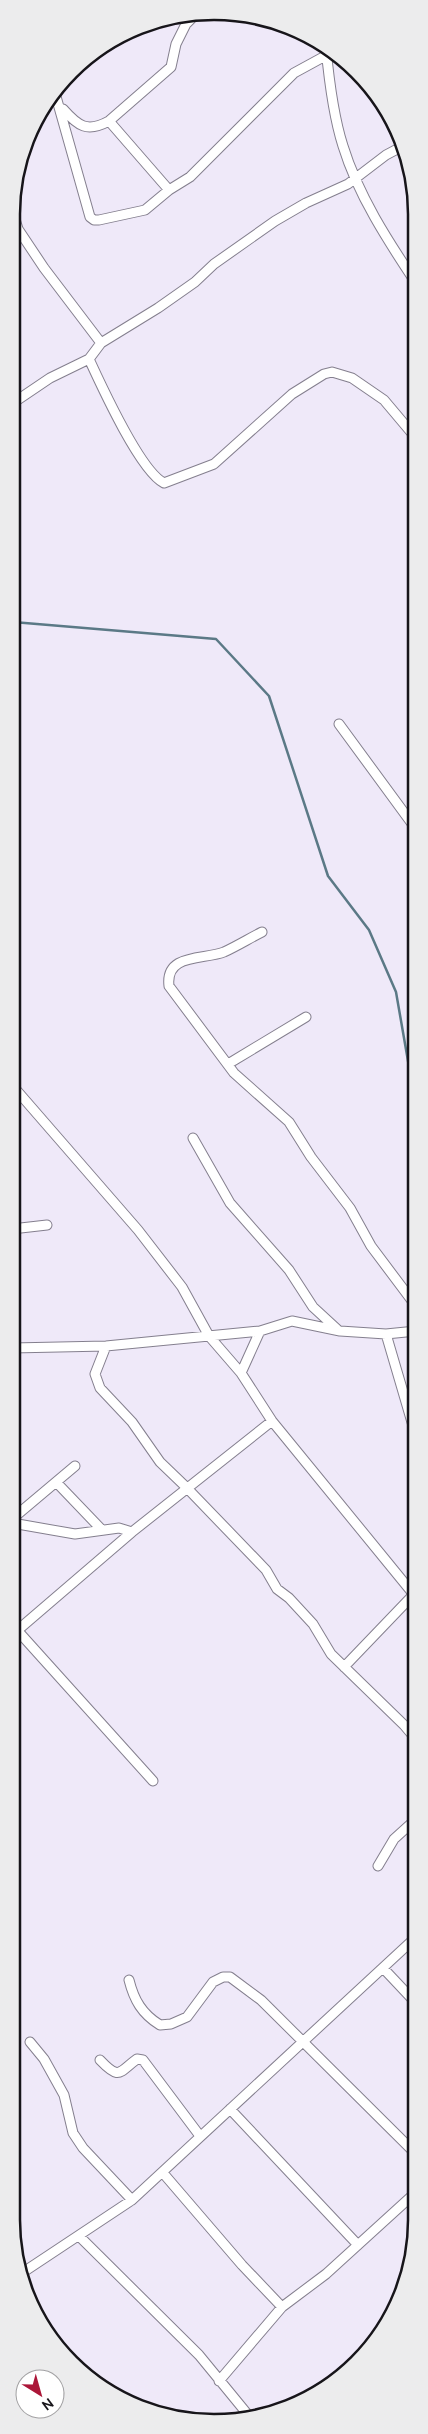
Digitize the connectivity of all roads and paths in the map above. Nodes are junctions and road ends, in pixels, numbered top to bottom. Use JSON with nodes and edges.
{"nodes":[{"id":1,"x":188,"y":22,"type":"edge"},
{"id":2,"x":323,"y":53,"type":"edge"},
{"id":3,"x":327,"y":56,"type":"edge"},
{"id":4,"x":58,"y":99,"type":"edge"},
{"id":5,"x":60,"y":106,"type":"junction"},
{"id":6,"x":109,"y":121,"type":"junction"},
{"id":7,"x":397,"y":150,"type":"edge"},
{"id":8,"x":356,"y":177,"type":"junction"},
{"id":9,"x":169,"y":190,"type":"junction"},
{"id":10,"x":20,"y":232,"type":"edge"},
{"id":11,"x":408,"y":271,"type":"edge"},
{"id":12,"x":101,"y":343,"type":"junction"},
{"id":13,"x":90,"y":359,"type":"junction"},
{"id":14,"x":20,"y":398,"type":"edge"},
{"id":15,"x":408,"y":428,"type":"edge"},
{"id":16,"x":339,"y":724,"type":"dead end"},
{"id":17,"x":408,"y":818,"type":"edge"},
{"id":18,"x":262,"y":932,"type":"dead end"},
{"id":19,"x":306,"y":1018,"type":"dead end"},
{"id":20,"x":228,"y":1064,"type":"junction"},
{"id":21,"x":20,"y":1094,"type":"edge"},
{"id":22,"x":193,"y":1138,"type":"dead end"},
{"id":23,"x":47,"y":1225,"type":"dead end"},
{"id":24,"x":20,"y":1228,"type":"edge"},
{"id":25,"x":408,"y":1295,"type":"edge"},
{"id":26,"x":260,"y":1331,"type":"junction"},
{"id":27,"x":340,"y":1331,"type":"junction"},
{"id":28,"x":408,"y":1332,"type":"edge"},
{"id":29,"x":386,"y":1334,"type":"junction"},
{"id":30,"x":209,"y":1336,"type":"junction"},
{"id":31,"x":106,"y":1346,"type":"junction"},
{"id":32,"x":20,"y":1348,"type":"edge"},
{"id":33,"x":241,"y":1373,"type":"junction"},
{"id":34,"x":408,"y":1409,"type":"edge"},
{"id":35,"x":272,"y":1421,"type":"junction"},
{"id":36,"x":75,"y":1466,"type":"dead end"},
{"id":37,"x":57,"y":1483,"type":"junction"},
{"id":38,"x":186,"y":1487,"type":"junction"},
{"id":39,"x":20,"y":1513,"type":"edge"},
{"id":40,"x":20,"y":1524,"type":"edge"},
{"id":41,"x":102,"y":1530,"type":"junction"},
{"id":42,"x":132,"y":1532,"type":"junction"},
{"id":43,"x":408,"y":1584,"type":"edge"},
{"id":44,"x":408,"y":1598,"type":"edge"},
{"id":45,"x":20,"y":1627,"type":"edge"},
{"id":46,"x":20,"y":1638,"type":"edge"},
{"id":47,"x":344,"y":1667,"type":"junction"},
{"id":48,"x":408,"y":1730,"type":"edge"},
{"id":49,"x":154,"y":1781,"type":"dead end"},
{"id":50,"x":408,"y":1826,"type":"edge"},
{"id":51,"x":378,"y":1866,"type":"dead end"},
{"id":52,"x":408,"y":1945,"type":"edge"},
{"id":53,"x":383,"y":1968,"type":"junction"},
{"id":54,"x":129,"y":1980,"type":"dead end"},
{"id":55,"x":408,"y":1995,"type":"edge"},
{"id":56,"x":302,"y":2041,"type":"junction"},
{"id":57,"x":30,"y":2042,"type":"dead end"},
{"id":58,"x":100,"y":2060,"type":"dead end"},
{"id":59,"x":230,"y":2109,"type":"junction"},
{"id":60,"x":200,"y":2136,"type":"junction"},
{"id":61,"x":408,"y":2147,"type":"edge"},
{"id":62,"x":163,"y":2173,"type":"junction"},
{"id":63,"x":408,"y":2199,"type":"edge"},
{"id":64,"x":132,"y":2200,"type":"junction"},
{"id":65,"x":79,"y":2236,"type":"junction"},
{"id":66,"x":358,"y":2245,"type":"junction"},
{"id":67,"x":27,"y":2271,"type":"edge"},
{"id":68,"x":282,"y":2307,"type":"junction"},
{"id":69,"x":219,"y":2381,"type":"junction"},
{"id":70,"x":245,"y":2411,"type":"edge"}],
"edges":[{"from":1,"to":6,"type":"street"},
{"from":2,"to":9,"type":"street"},
{"from":3,"to":8,"type":"street"},
{"from":4,"to":5,"type":"street"},
{"from":5,"to":6,"type":"street"},
{"from":5,"to":9,"type":"street"},
{"from":6,"to":9,"type":"street"},
{"from":7,"to":8,"type":"street"},
{"from":8,"to":11,"type":"street"},
{"from":8,"to":12,"type":"street"},
{"from":10,"to":12,"type":"street"},
{"from":12,"to":13,"type":"street"},
{"from":13,"to":14,"type":"street"},
{"from":13,"to":15,"type":"street"},
{"from":16,"to":17,"type":"street"},
{"from":18,"to":20,"type":"street"},
{"from":19,"to":20,"type":"street"},
{"from":20,"to":25,"type":"street"},
{"from":21,"to":30,"type":"street"},
{"from":22,"to":27,"type":"street"},
{"from":23,"to":24,"type":"street"},
{"from":26,"to":27,"type":"street"},
{"from":26,"to":30,"type":"street"},
{"from":26,"to":33,"type":"street"},
{"from":27,"to":29,"type":"street"},
{"from":28,"to":29,"type":"street"},
{"from":29,"to":34,"type":"street"},
{"from":30,"to":31,"type":"street"},
{"from":30,"to":33,"type":"street"},
{"from":31,"to":32,"type":"street"},
{"from":31,"to":38,"type":"street"},
{"from":33,"to":35,"type":"street"},
{"from":35,"to":38,"type":"street"},
{"from":35,"to":43,"type":"street"},
{"from":36,"to":37,"type":"street"},
{"from":37,"to":39,"type":"street"},
{"from":37,"to":41,"type":"street"},
{"from":38,"to":42,"type":"street"},
{"from":38,"to":47,"type":"street"},
{"from":40,"to":41,"type":"street"},
{"from":41,"to":42,"type":"street"},
{"from":42,"to":45,"type":"street"},
{"from":44,"to":47,"type":"street"},
{"from":46,"to":49,"type":"street"},
{"from":47,"to":48,"type":"street"},
{"from":50,"to":51,"type":"street"},
{"from":52,"to":53,"type":"street"},
{"from":53,"to":55,"type":"street"},
{"from":53,"to":56,"type":"street"},
{"from":54,"to":56,"type":"street"},
{"from":56,"to":59,"type":"street"},
{"from":56,"to":61,"type":"street"},
{"from":57,"to":64,"type":"street"},
{"from":58,"to":60,"type":"street"},
{"from":59,"to":60,"type":"street"},
{"from":59,"to":66,"type":"street"},
{"from":60,"to":62,"type":"street"},
{"from":62,"to":64,"type":"street"},
{"from":62,"to":68,"type":"street"},
{"from":63,"to":66,"type":"street"},
{"from":64,"to":65,"type":"street"},
{"from":65,"to":67,"type":"street"},
{"from":65,"to":69,"type":"street"},
{"from":66,"to":68,"type":"street"},
{"from":68,"to":69,"type":"street"},
{"from":69,"to":70,"type":"street"}]}
